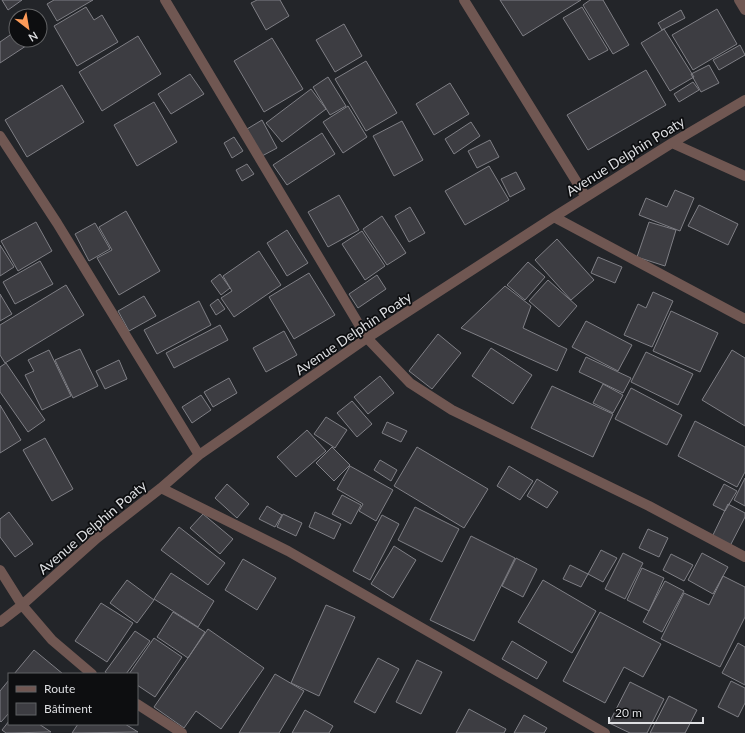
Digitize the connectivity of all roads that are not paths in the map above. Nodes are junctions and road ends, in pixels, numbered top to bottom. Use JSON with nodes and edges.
{"nodes":[{"id":1,"x":165,"y":0,"type":"edge"},
{"id":2,"x":464,"y":0,"type":"edge"},
{"id":3,"x":739,"y":0,"type":"edge"},
{"id":4,"x":745,"y":10,"type":"edge"},
{"id":5,"x":745,"y":100,"type":"edge"},
{"id":6,"x":0,"y":136,"type":"edge"},
{"id":7,"x":672,"y":143,"type":"junction"},
{"id":8,"x":745,"y":176,"type":"edge"},
{"id":9,"x":586,"y":197,"type":"junction"},
{"id":10,"x":554,"y":217,"type":"junction"},
{"id":11,"x":745,"y":319,"type":"edge"},
{"id":12,"x":367,"y":338,"type":"junction"},
{"id":13,"x":199,"y":455,"type":"junction"},
{"id":14,"x":161,"y":488,"type":"junction"},
{"id":15,"x":745,"y":558,"type":"edge"},
{"id":16,"x":0,"y":570,"type":"edge"},
{"id":17,"x":22,"y":605,"type":"junction"},
{"id":18,"x":0,"y":622,"type":"edge"},
{"id":19,"x":91,"y":673,"type":"edge"},
{"id":20,"x":138,"y":705,"type":"edge"},
{"id":21,"x":182,"y":733,"type":"edge"},
{"id":22,"x":605,"y":733,"type":"edge"}],
"edges":[{"from":1,"to":12,"type":"street"},
{"from":2,"to":9,"type":"street"},
{"from":3,"to":4,"type":"street"},
{"from":5,"to":7,"type":"street","name":"Avenue Delphin Poaty"},
{"from":6,"to":13,"type":"street"},
{"from":7,"to":8,"type":"street"},
{"from":7,"to":9,"type":"street","name":"Avenue Delphin Poaty"},
{"from":9,"to":10,"type":"street","name":"Avenue Delphin Poaty"},
{"from":10,"to":11,"type":"street"},
{"from":10,"to":12,"type":"street","name":"Avenue Delphin Poaty"},
{"from":12,"to":13,"type":"street","name":"Avenue Delphin Poaty"},
{"from":12,"to":15,"type":"street"},
{"from":13,"to":14,"type":"street","name":"Avenue Delphin Poaty"},
{"from":14,"to":17,"type":"street","name":"Avenue Delphin Poaty"},
{"from":14,"to":22,"type":"street"},
{"from":16,"to":17,"type":"street"},
{"from":17,"to":18,"type":"street","name":"Avenue Delphin Poaty"},
{"from":17,"to":19,"type":"street"},
{"from":20,"to":21,"type":"street"}]}
